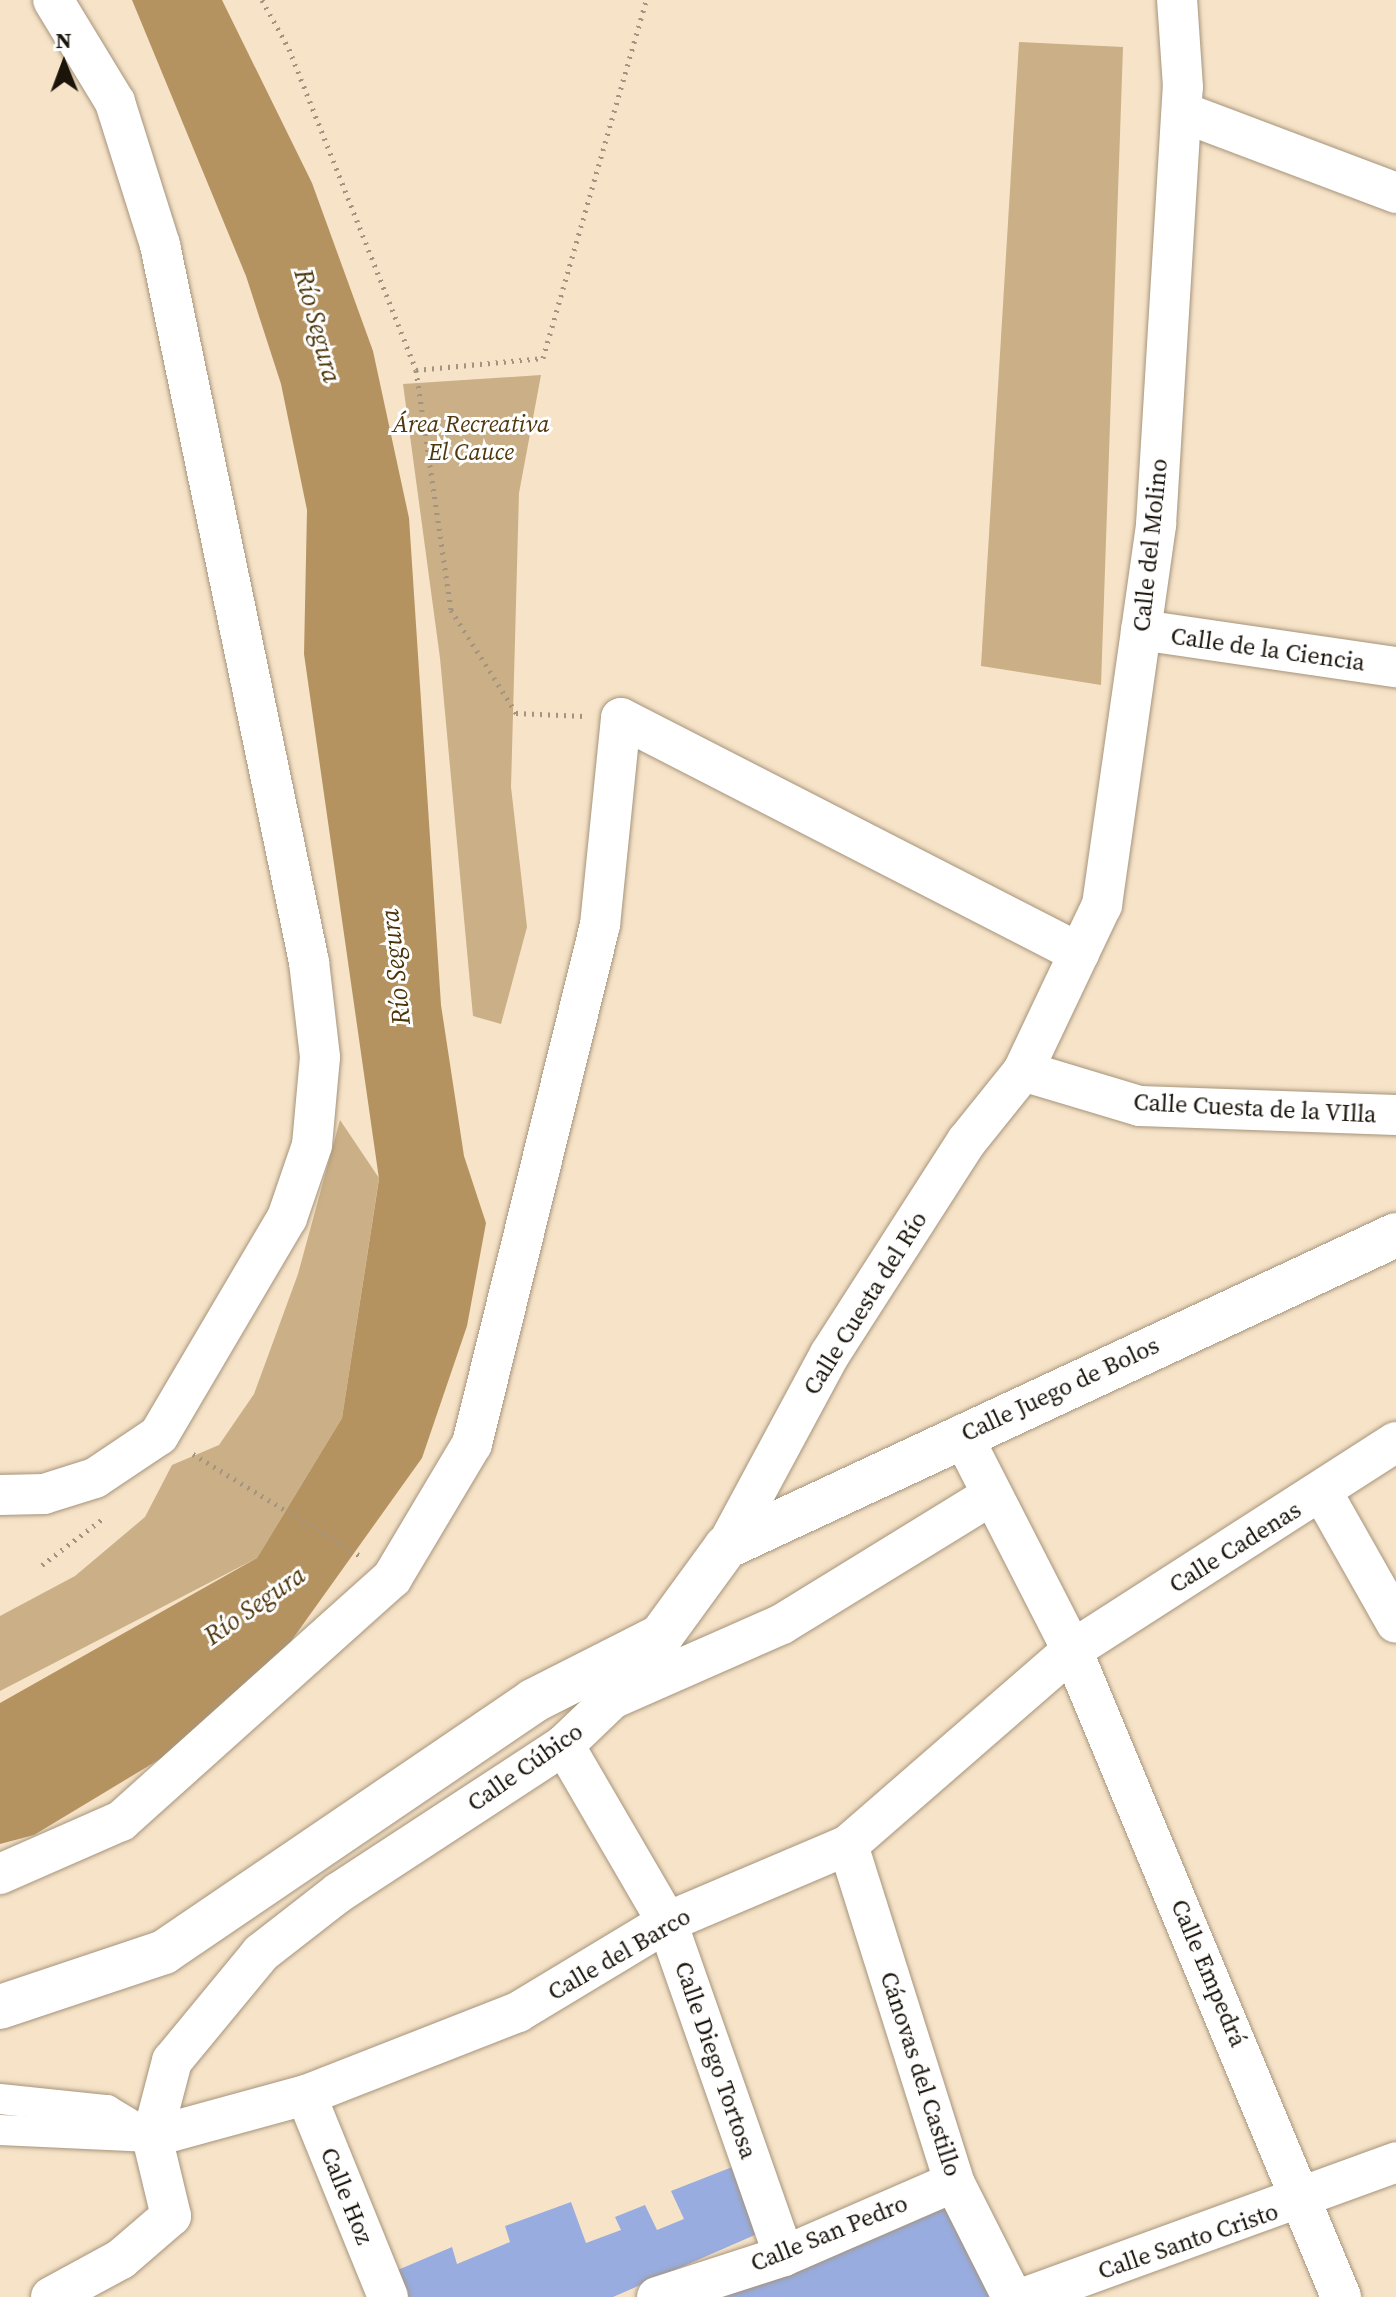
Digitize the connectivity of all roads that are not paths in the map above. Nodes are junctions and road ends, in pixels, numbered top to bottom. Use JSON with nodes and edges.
{"nodes":[{"id":1,"x":53,"y":0,"type":"edge"},
{"id":2,"x":1177,"y":0,"type":"edge"},
{"id":3,"x":1182,"y":112,"type":"junction"},
{"id":4,"x":1396,"y":193,"type":"edge"},
{"id":5,"x":1141,"y":630,"type":"junction"},
{"id":6,"x":1396,"y":667,"type":"edge"},
{"id":7,"x":1079,"y":953,"type":"junction"},
{"id":8,"x":1023,"y":1071,"type":"junction"},
{"id":9,"x":1396,"y":1115,"type":"edge"},
{"id":10,"x":1396,"y":1235,"type":"edge"},
{"id":11,"x":962,"y":1435,"type":"junction"},
{"id":12,"x":1396,"y":1442,"type":"edge"},
{"id":13,"x":1322,"y":1492,"type":"junction"},
{"id":14,"x":0,"y":1495,"type":"edge"},
{"id":15,"x":990,"y":1496,"type":"junction"},
{"id":16,"x":726,"y":1547,"type":"junction"},
{"id":17,"x":1396,"y":1623,"type":"edge"},
{"id":18,"x":1072,"y":1650,"type":"junction"},
{"id":19,"x":564,"y":1745,"type":"junction"},
{"id":20,"x":848,"y":1845,"type":"junction"},
{"id":21,"x":0,"y":1874,"type":"edge"},
{"id":22,"x":667,"y":1922,"type":"junction"},
{"id":23,"x":0,"y":2007,"type":"edge"},
{"id":24,"x":306,"y":2095,"type":"junction"},
{"id":25,"x":0,"y":2099,"type":"edge"},
{"id":26,"x":0,"y":2130,"type":"edge"},
{"id":27,"x":152,"y":2137,"type":"junction"},
{"id":28,"x":1396,"y":2162,"type":"edge"},
{"id":29,"x":954,"y":2182,"type":"junction"},
{"id":30,"x":1305,"y":2200,"type":"junction"},
{"id":31,"x":784,"y":2256,"type":"junction"},
{"id":32,"x":51,"y":2297,"type":"edge"},
{"id":33,"x":388,"y":2297,"type":"edge"},
{"id":34,"x":657,"y":2297,"type":"edge"},
{"id":35,"x":1012,"y":2297,"type":"edge"},
{"id":36,"x":1026,"y":2297,"type":"edge"},
{"id":37,"x":1341,"y":2297,"type":"edge"}],
"edges":[{"from":1,"to":14,"type":"street"},
{"from":2,"to":3,"type":"street","name":"Calle del Molino"},
{"from":3,"to":4,"type":"street"},
{"from":3,"to":5,"type":"street","name":"Calle del Molino"},
{"from":5,"to":6,"type":"street","name":"Calle de la Ciencia"},
{"from":5,"to":7,"type":"street","name":"Calle del Molino"},
{"from":7,"to":8,"type":"street","name":"Calle del Molino"},
{"from":7,"to":21,"type":"street"},
{"from":8,"to":9,"type":"street","name":"Calle Cuesta de la VIlla"},
{"from":8,"to":16,"type":"street","name":"Calle Cuesta del Río"},
{"from":10,"to":11,"type":"main road","name":"Calle Juego de Bolos"},
{"from":11,"to":15,"type":"street","name":"Calle Empedrá"},
{"from":11,"to":16,"type":"main road","name":"Calle Juego de Bolos"},
{"from":12,"to":13,"type":"street","name":"Calle Cadenas"},
{"from":13,"to":17,"type":"street"},
{"from":13,"to":18,"type":"street","name":"Calle Cadenas"},
{"from":15,"to":18,"type":"street","name":"Calle Empedrá"},
{"from":15,"to":19,"type":"street","name":"Calle Cúbico"},
{"from":16,"to":23,"type":"main road"},
{"from":18,"to":20,"type":"street","name":"Calle del Barco"},
{"from":18,"to":30,"type":"street","name":"Calle Empedrá"},
{"from":19,"to":22,"type":"street","name":"Calle Diego Tortosa"},
{"from":19,"to":27,"type":"street","name":"Calle Cúbico"},
{"from":20,"to":22,"type":"street","name":"Calle del Barco"},
{"from":20,"to":29,"type":"street","name":"Cánovas del Castillo"},
{"from":22,"to":24,"type":"street","name":"Calle del Barco"},
{"from":22,"to":31,"type":"street","name":"Calle Diego Tortosa"},
{"from":24,"to":27,"type":"street","name":"Calle del Barco"},
{"from":24,"to":33,"type":"street","name":"Calle Hoz"},
{"from":25,"to":27,"type":"street"},
{"from":26,"to":27,"type":"street"},
{"from":27,"to":32,"type":"street"},
{"from":28,"to":30,"type":"street","name":"Calle Santo Cristo"},
{"from":29,"to":31,"type":"street","name":"Calle San Pedro"},
{"from":29,"to":35,"type":"street","name":"Cánovas del Castillo"},
{"from":30,"to":36,"type":"street","name":"Calle Santo Cristo"},
{"from":30,"to":37,"type":"street","name":"Calle Empedrá"},
{"from":31,"to":34,"type":"street","name":"Calle San Pedro"}]}
